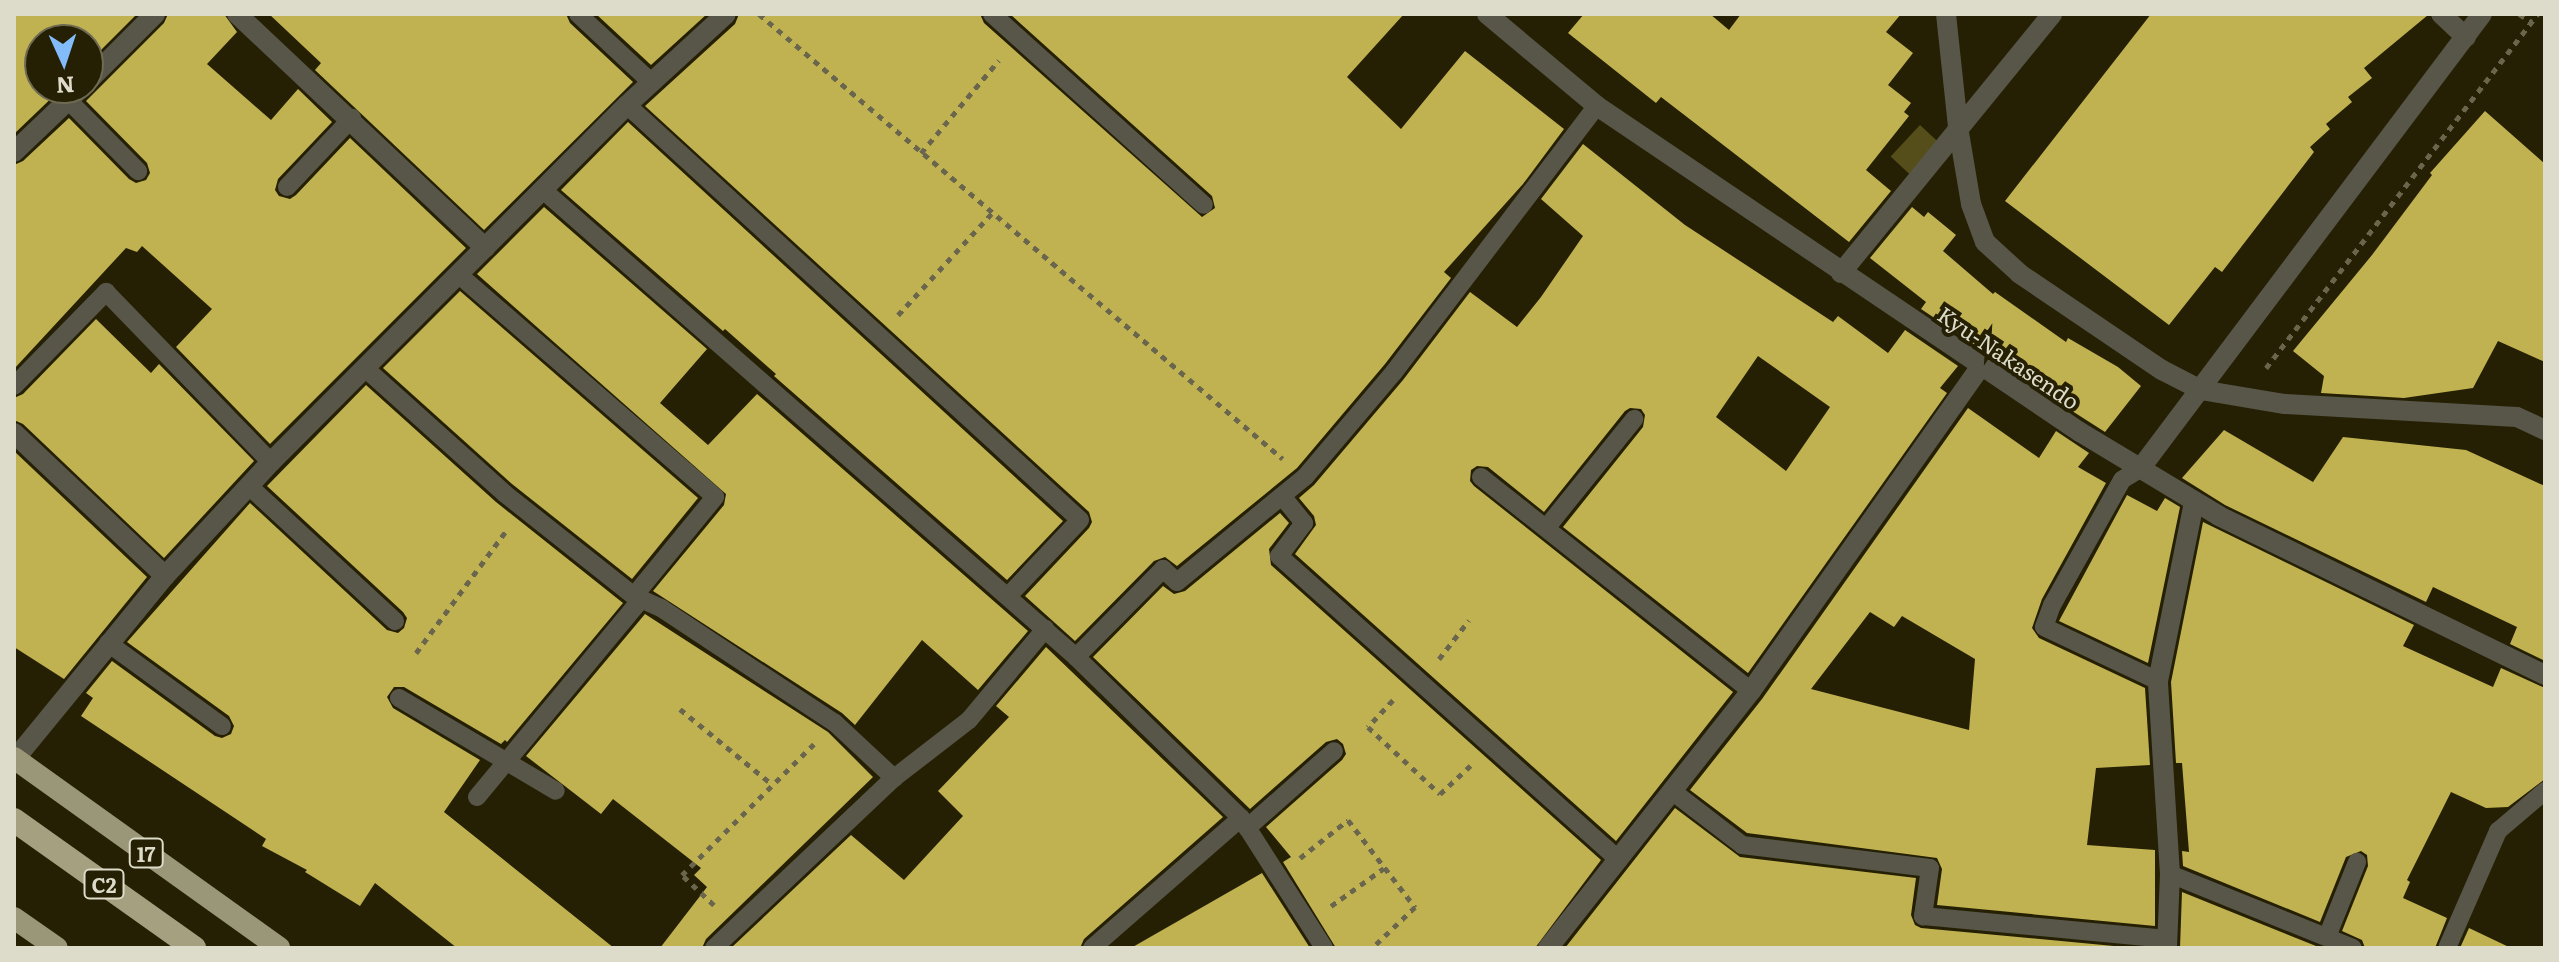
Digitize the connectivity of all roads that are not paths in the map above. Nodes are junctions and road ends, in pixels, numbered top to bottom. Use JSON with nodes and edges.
{"nodes":[{"id":1,"x":155,"y":14,"type":"edge"},
{"id":2,"x":237,"y":14,"type":"edge"},
{"id":3,"x":578,"y":14,"type":"edge"},
{"id":4,"x":726,"y":14,"type":"edge"},
{"id":5,"x":992,"y":14,"type":"edge"},
{"id":6,"x":1487,"y":14,"type":"edge"},
{"id":7,"x":1946,"y":14,"type":"edge"},
{"id":8,"x":2052,"y":14,"type":"edge"},
{"id":9,"x":2441,"y":14,"type":"edge"},
{"id":10,"x":2482,"y":14,"type":"edge"},
{"id":11,"x":2466,"y":37,"type":"junction"},
{"id":12,"x":104,"y":65,"type":"edge"},
{"id":13,"x":652,"y":83,"type":"junction"},
{"id":14,"x":64,"y":104,"type":"edge"},
{"id":15,"x":83,"y":104,"type":"edge"},
{"id":16,"x":627,"y":105,"type":"junction"},
{"id":17,"x":1597,"y":106,"type":"junction"},
{"id":18,"x":352,"y":118,"type":"junction"},
{"id":19,"x":1958,"y":127,"type":"junction"},
{"id":20,"x":14,"y":152,"type":"edge"},
{"id":21,"x":138,"y":171,"type":"dead end"},
{"id":22,"x":287,"y":187,"type":"dead end"},
{"id":23,"x":543,"y":190,"type":"junction"},
{"id":24,"x":1204,"y":205,"type":"dead end"},
{"id":25,"x":485,"y":248,"type":"junction"},
{"id":26,"x":1841,"y":273,"type":"junction"},
{"id":27,"x":458,"y":274,"type":"junction"},
{"id":28,"x":1980,"y":368,"type":"junction"},
{"id":29,"x":366,"y":369,"type":"junction"},
{"id":30,"x":14,"y":386,"type":"edge"},
{"id":31,"x":2201,"y":390,"type":"junction"},
{"id":32,"x":1634,"y":419,"type":"dead end"},
{"id":33,"x":2545,"y":430,"type":"edge"},
{"id":34,"x":14,"y":433,"type":"edge"},
{"id":35,"x":271,"y":462,"type":"junction"},
{"id":36,"x":2140,"y":469,"type":"junction"},
{"id":37,"x":1481,"y":477,"type":"dead end"},
{"id":38,"x":249,"y":486,"type":"junction"},
{"id":39,"x":1282,"y":496,"type":"junction"},
{"id":40,"x":2194,"y":502,"type":"junction"},
{"id":41,"x":1547,"y":527,"type":"junction"},
{"id":42,"x":165,"y":576,"type":"junction"},
{"id":43,"x":1009,"y":595,"type":"junction"},
{"id":44,"x":637,"y":599,"type":"junction"},
{"id":45,"x":395,"y":621,"type":"dead end"},
{"id":46,"x":1045,"y":629,"type":"junction"},
{"id":47,"x":108,"y":643,"type":"junction"},
{"id":48,"x":1076,"y":657,"type":"junction"},
{"id":49,"x":2545,"y":675,"type":"edge"},
{"id":50,"x":2158,"y":681,"type":"junction"},
{"id":51,"x":1751,"y":691,"type":"junction"},
{"id":52,"x":399,"y":698,"type":"dead end"},
{"id":53,"x":222,"y":726,"type":"dead end"},
{"id":54,"x":1334,"y":751,"type":"dead end"},
{"id":55,"x":15,"y":758,"type":"edge"},
{"id":56,"x":505,"y":763,"type":"junction"},
{"id":57,"x":894,"y":778,"type":"junction"},
{"id":58,"x":556,"y":791,"type":"dead end"},
{"id":59,"x":1672,"y":791,"type":"junction"},
{"id":60,"x":2545,"y":791,"type":"edge"},
{"id":61,"x":477,"y":797,"type":"dead end"},
{"id":62,"x":14,"y":820,"type":"edge"},
{"id":63,"x":1244,"y":823,"type":"junction"},
{"id":64,"x":14,"y":831,"type":"edge"},
{"id":65,"x":1619,"y":860,"type":"junction"},
{"id":66,"x":2357,"y":862,"type":"dead end"},
{"id":67,"x":2170,"y":874,"type":"junction"},
{"id":68,"x":14,"y":918,"type":"edge"},
{"id":69,"x":2327,"y":937,"type":"junction"},
{"id":70,"x":2167,"y":944,"type":"edge"},
{"id":71,"x":57,"y":948,"type":"edge"},
{"id":72,"x":180,"y":948,"type":"edge"},
{"id":73,"x":194,"y":948,"type":"edge"},
{"id":74,"x":279,"y":948,"type":"edge"},
{"id":75,"x":714,"y":948,"type":"edge"},
{"id":76,"x":1092,"y":948,"type":"edge"},
{"id":77,"x":1324,"y":948,"type":"edge"},
{"id":78,"x":1548,"y":948,"type":"edge"},
{"id":79,"x":2353,"y":948,"type":"edge"},
{"id":80,"x":2447,"y":948,"type":"edge"}],
"edges":[{"from":1,"to":12,"type":"street"},
{"from":2,"to":18,"type":"street"},
{"from":3,"to":13,"type":"lane"},
{"from":4,"to":13,"type":"street"},
{"from":5,"to":24,"type":"lane"},
{"from":6,"to":17,"type":"street","name":"Kyu-Nakasendo"},
{"from":7,"to":19,"type":"street"},
{"from":8,"to":19,"type":"street"},
{"from":9,"to":11,"type":"street"},
{"from":10,"to":11,"type":"street"},
{"from":11,"to":31,"type":"street"},
{"from":13,"to":16,"type":"street"},
{"from":14,"to":20,"type":"street"},
{"from":15,"to":21,"type":"lane"},
{"from":16,"to":23,"type":"street"},
{"from":16,"to":43,"type":"lane"},
{"from":17,"to":26,"type":"street","name":"Kyu-Nakasendo"},
{"from":17,"to":39,"type":"lane"},
{"from":18,"to":22,"type":"lane"},
{"from":18,"to":25,"type":"street"},
{"from":19,"to":26,"type":"street"},
{"from":19,"to":31,"type":"street"},
{"from":23,"to":25,"type":"street"},
{"from":23,"to":43,"type":"lane"},
{"from":25,"to":27,"type":"street"},
{"from":26,"to":28,"type":"street","name":"Kyu-Nakasendo"},
{"from":27,"to":29,"type":"street"},
{"from":27,"to":44,"type":"lane"},
{"from":28,"to":36,"type":"street","name":"Kyu-Nakasendo"},
{"from":28,"to":51,"type":"street"},
{"from":29,"to":35,"type":"street"},
{"from":29,"to":44,"type":"lane"},
{"from":30,"to":35,"type":"lane"},
{"from":31,"to":33,"type":"street"},
{"from":31,"to":36,"type":"street"},
{"from":32,"to":41,"type":"lane"},
{"from":34,"to":42,"type":"street"},
{"from":35,"to":38,"type":"street"},
{"from":36,"to":40,"type":"street","name":"Kyu-Nakasendo"},
{"from":36,"to":50,"type":"lane"},
{"from":37,"to":41,"type":"lane"},
{"from":38,"to":42,"type":"street"},
{"from":38,"to":45,"type":"lane"},
{"from":39,"to":48,"type":"lane"},
{"from":39,"to":65,"type":"lane"},
{"from":40,"to":49,"type":"street","name":"Kyu-Nakasendo"},
{"from":40,"to":50,"type":"street"},
{"from":41,"to":51,"type":"lane"},
{"from":42,"to":47,"type":"street"},
{"from":43,"to":46,"type":"lane"},
{"from":44,"to":56,"type":"lane"},
{"from":44,"to":57,"type":"lane"},
{"from":46,"to":48,"type":"lane"},
{"from":46,"to":57,"type":"lane"},
{"from":47,"to":53,"type":"lane"},
{"from":47,"to":55,"type":"street"},
{"from":48,"to":63,"type":"lane"},
{"from":50,"to":67,"type":"street"},
{"from":51,"to":59,"type":"street"},
{"from":52,"to":56,"type":"lane"},
{"from":54,"to":63,"type":"lane"},
{"from":55,"to":74,"type":"highway","number":"17"},
{"from":56,"to":58,"type":"lane"},
{"from":56,"to":61,"type":"lane"},
{"from":57,"to":75,"type":"lane"},
{"from":59,"to":65,"type":"street"},
{"from":59,"to":70,"type":"lane"},
{"from":60,"to":80,"type":"lane"},
{"from":62,"to":73,"type":"highway","number":"C2"},
{"from":63,"to":76,"type":"lane"},
{"from":63,"to":77,"type":"lane"},
{"from":64,"to":72,"type":"highway","number":"C2"},
{"from":65,"to":78,"type":"street"},
{"from":66,"to":69,"type":"lane"},
{"from":67,"to":69,"type":"lane"},
{"from":67,"to":70,"type":"street"},
{"from":68,"to":71,"type":"highway"},
{"from":69,"to":79,"type":"lane"}]}
